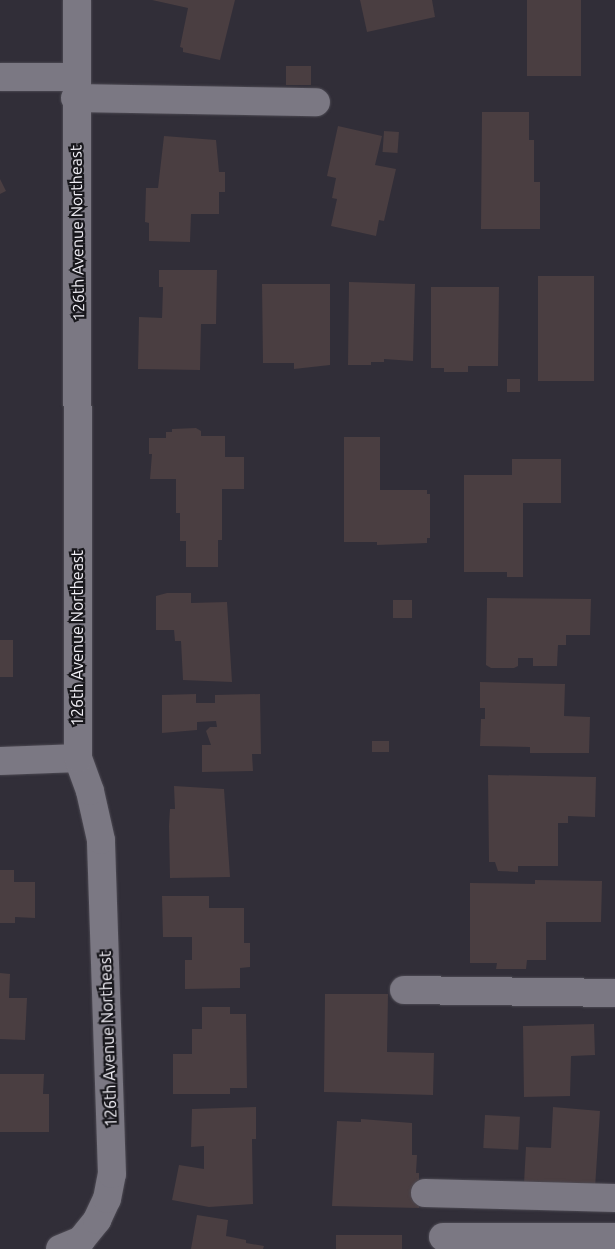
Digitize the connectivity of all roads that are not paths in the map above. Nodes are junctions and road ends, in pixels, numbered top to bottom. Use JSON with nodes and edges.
{"nodes":[{"id":1,"x":77,"y":0,"type":"edge"},
{"id":2,"x":0,"y":77,"type":"edge"},
{"id":3,"x":75,"y":88,"type":"junction"},
{"id":4,"x":316,"y":102,"type":"dead end"},
{"id":5,"x":78,"y":758,"type":"junction"},
{"id":6,"x":0,"y":761,"type":"edge"},
{"id":7,"x":404,"y":990,"type":"dead end"},
{"id":8,"x":615,"y":993,"type":"edge"},
{"id":9,"x":425,"y":1193,"type":"dead end"},
{"id":10,"x":615,"y":1198,"type":"edge"},
{"id":11,"x":615,"y":1236,"type":"edge"},
{"id":12,"x":443,"y":1237,"type":"dead end"},
{"id":13,"x":60,"y":1249,"type":"edge"}],
"edges":[{"from":1,"to":3,"type":"street","name":"126th Avenue Northeast"},
{"from":2,"to":3,"type":"street"},
{"from":3,"to":4,"type":"street"},
{"from":3,"to":5,"type":"street","name":"126th Avenue Northeast"},
{"from":5,"to":6,"type":"street"},
{"from":5,"to":13,"type":"street","name":"126th Avenue Northeast"},
{"from":7,"to":8,"type":"street"},
{"from":9,"to":10,"type":"street"},
{"from":11,"to":12,"type":"street"}]}
